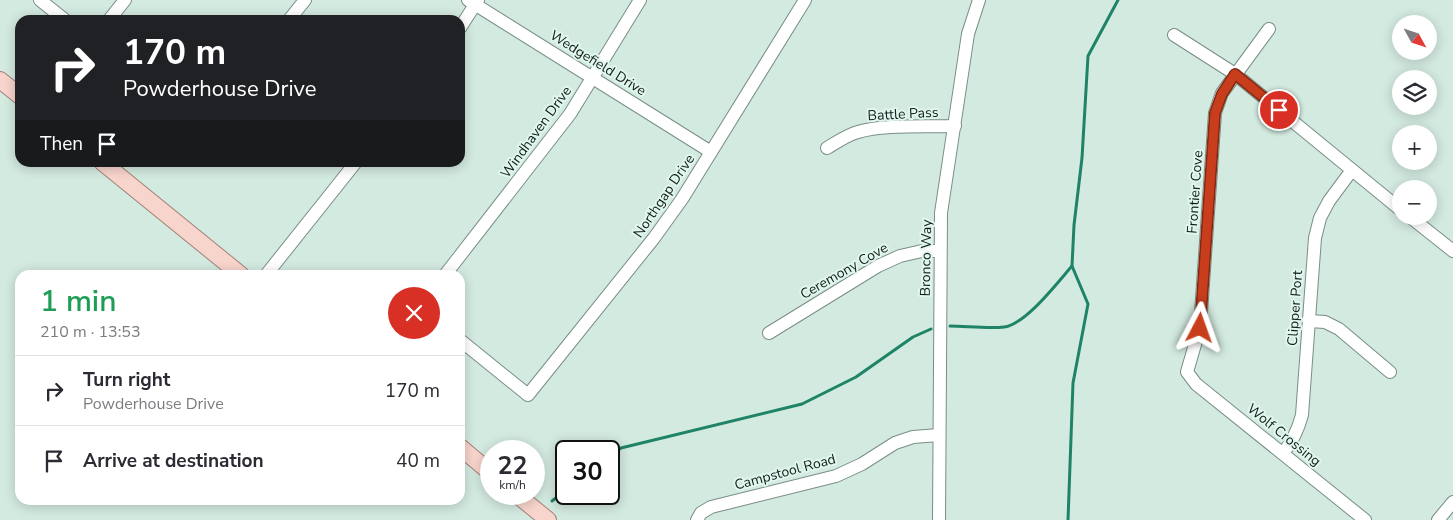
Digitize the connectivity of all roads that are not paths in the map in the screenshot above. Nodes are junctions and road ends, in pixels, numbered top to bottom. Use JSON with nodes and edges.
{"nodes":[{"id":1,"x":40,"y":0,"type":"edge"},
{"id":2,"x":125,"y":0,"type":"edge"},
{"id":3,"x":305,"y":0,"type":"edge"},
{"id":4,"x":640,"y":0,"type":"edge"},
{"id":5,"x":805,"y":0,"type":"edge"},
{"id":6,"x":979,"y":0,"type":"edge"},
{"id":7,"x":474,"y":1,"type":"edge"},
{"id":8,"x":59,"y":15,"type":"edge"},
{"id":9,"x":113,"y":15,"type":"edge"},
{"id":10,"x":293,"y":15,"type":"edge"},
{"id":11,"x":465,"y":18,"type":"edge"},
{"id":12,"x":1269,"y":29,"type":"dead end"},
{"id":13,"x":1174,"y":35,"type":"dead end"},
{"id":14,"x":1235,"y":74,"type":"junction"},
{"id":15,"x":593,"y":77,"type":"junction"},
{"id":16,"x":0,"y":80,"type":"edge"},
{"id":17,"x":15,"y":92,"type":"edge"},
{"id":18,"x":955,"y":126,"type":"junction"},
{"id":19,"x":827,"y":148,"type":"dead end"},
{"id":20,"x":711,"y":152,"type":"junction"},
{"id":21,"x":108,"y":167,"type":"edge"},
{"id":22,"x":352,"y":167,"type":"edge"},
{"id":23,"x":1352,"y":170,"type":"junction"},
{"id":24,"x":1392,"y":203,"type":"edge"},
{"id":25,"x":1420,"y":225,"type":"edge"},
{"id":26,"x":940,"y":251,"type":"junction"},
{"id":27,"x":1453,"y":251,"type":"edge"},
{"id":28,"x":235,"y":270,"type":"edge"},
{"id":29,"x":270,"y":270,"type":"edge"},
{"id":30,"x":449,"y":270,"type":"edge"},
{"id":31,"x":1309,"y":321,"type":"junction"},
{"id":32,"x":768,"y":333,"type":"dead end"},
{"id":33,"x":465,"y":344,"type":"edge"},
{"id":34,"x":1187,"y":372,"type":"joint"},
{"id":35,"x":1390,"y":372,"type":"dead end"},
{"id":36,"x":939,"y":435,"type":"junction"},
{"id":37,"x":465,"y":452,"type":"edge"},
{"id":38,"x":1283,"y":453,"type":"junction"},
{"id":39,"x":480,"y":464,"type":"edge"},
{"id":40,"x":1453,"y":502,"type":"edge"},
{"id":41,"x":530,"y":505,"type":"edge"},
{"id":42,"x":548,"y":520,"type":"edge"},
{"id":43,"x":697,"y":520,"type":"edge"},
{"id":44,"x":938,"y":520,"type":"edge"},
{"id":45,"x":1365,"y":520,"type":"edge"},
{"id":46,"x":1438,"y":520,"type":"edge"}],
"edges":[{"from":1,"to":8,"type":"street"},
{"from":2,"to":9,"type":"street"},
{"from":3,"to":10,"type":"street"},
{"from":4,"to":15,"type":"street","name":"Windhaven Drive"},
{"from":5,"to":20,"type":"street","name":"Northgap Drive"},
{"from":6,"to":18,"type":"street","name":"Bronco Way"},
{"from":7,"to":11,"type":"street"},
{"from":7,"to":15,"type":"street","name":"Wedgefield Drive"},
{"from":12,"to":14,"type":"street","name":"Frontier Cove"},
{"from":13,"to":14,"type":"street"},
{"from":14,"to":23,"type":"street"},
{"from":14,"to":34,"type":"street","name":"Frontier Cove"},
{"from":15,"to":20,"type":"street","name":"Wedgefield Drive"},
{"from":15,"to":30,"type":"street","name":"Windhaven Drive"},
{"from":16,"to":17,"type":"main road"},
{"from":18,"to":19,"type":"street","name":"Battle Pass"},
{"from":18,"to":26,"type":"street","name":"Bronco Way"},
{"from":20,"to":33,"type":"street","name":"Northgap Drive"},
{"from":21,"to":28,"type":"main road"},
{"from":22,"to":29,"type":"street"},
{"from":23,"to":24,"type":"street"},
{"from":23,"to":31,"type":"street","name":"Clipper Port"},
{"from":25,"to":27,"type":"street"},
{"from":26,"to":32,"type":"street","name":"Ceremony Cove"},
{"from":26,"to":36,"type":"street","name":"Bronco Way"},
{"from":31,"to":35,"type":"street"},
{"from":31,"to":38,"type":"street","name":"Clipper Port"},
{"from":34,"to":38,"type":"street","name":"Wolf Crossing"},
{"from":36,"to":43,"type":"street","name":"Campstool Road"},
{"from":36,"to":44,"type":"street","name":"Bronco Way"},
{"from":37,"to":39,"type":"main road"},
{"from":38,"to":45,"type":"street","name":"Wolf Crossing"},
{"from":40,"to":46,"type":"street"},
{"from":41,"to":42,"type":"main road"}]}
